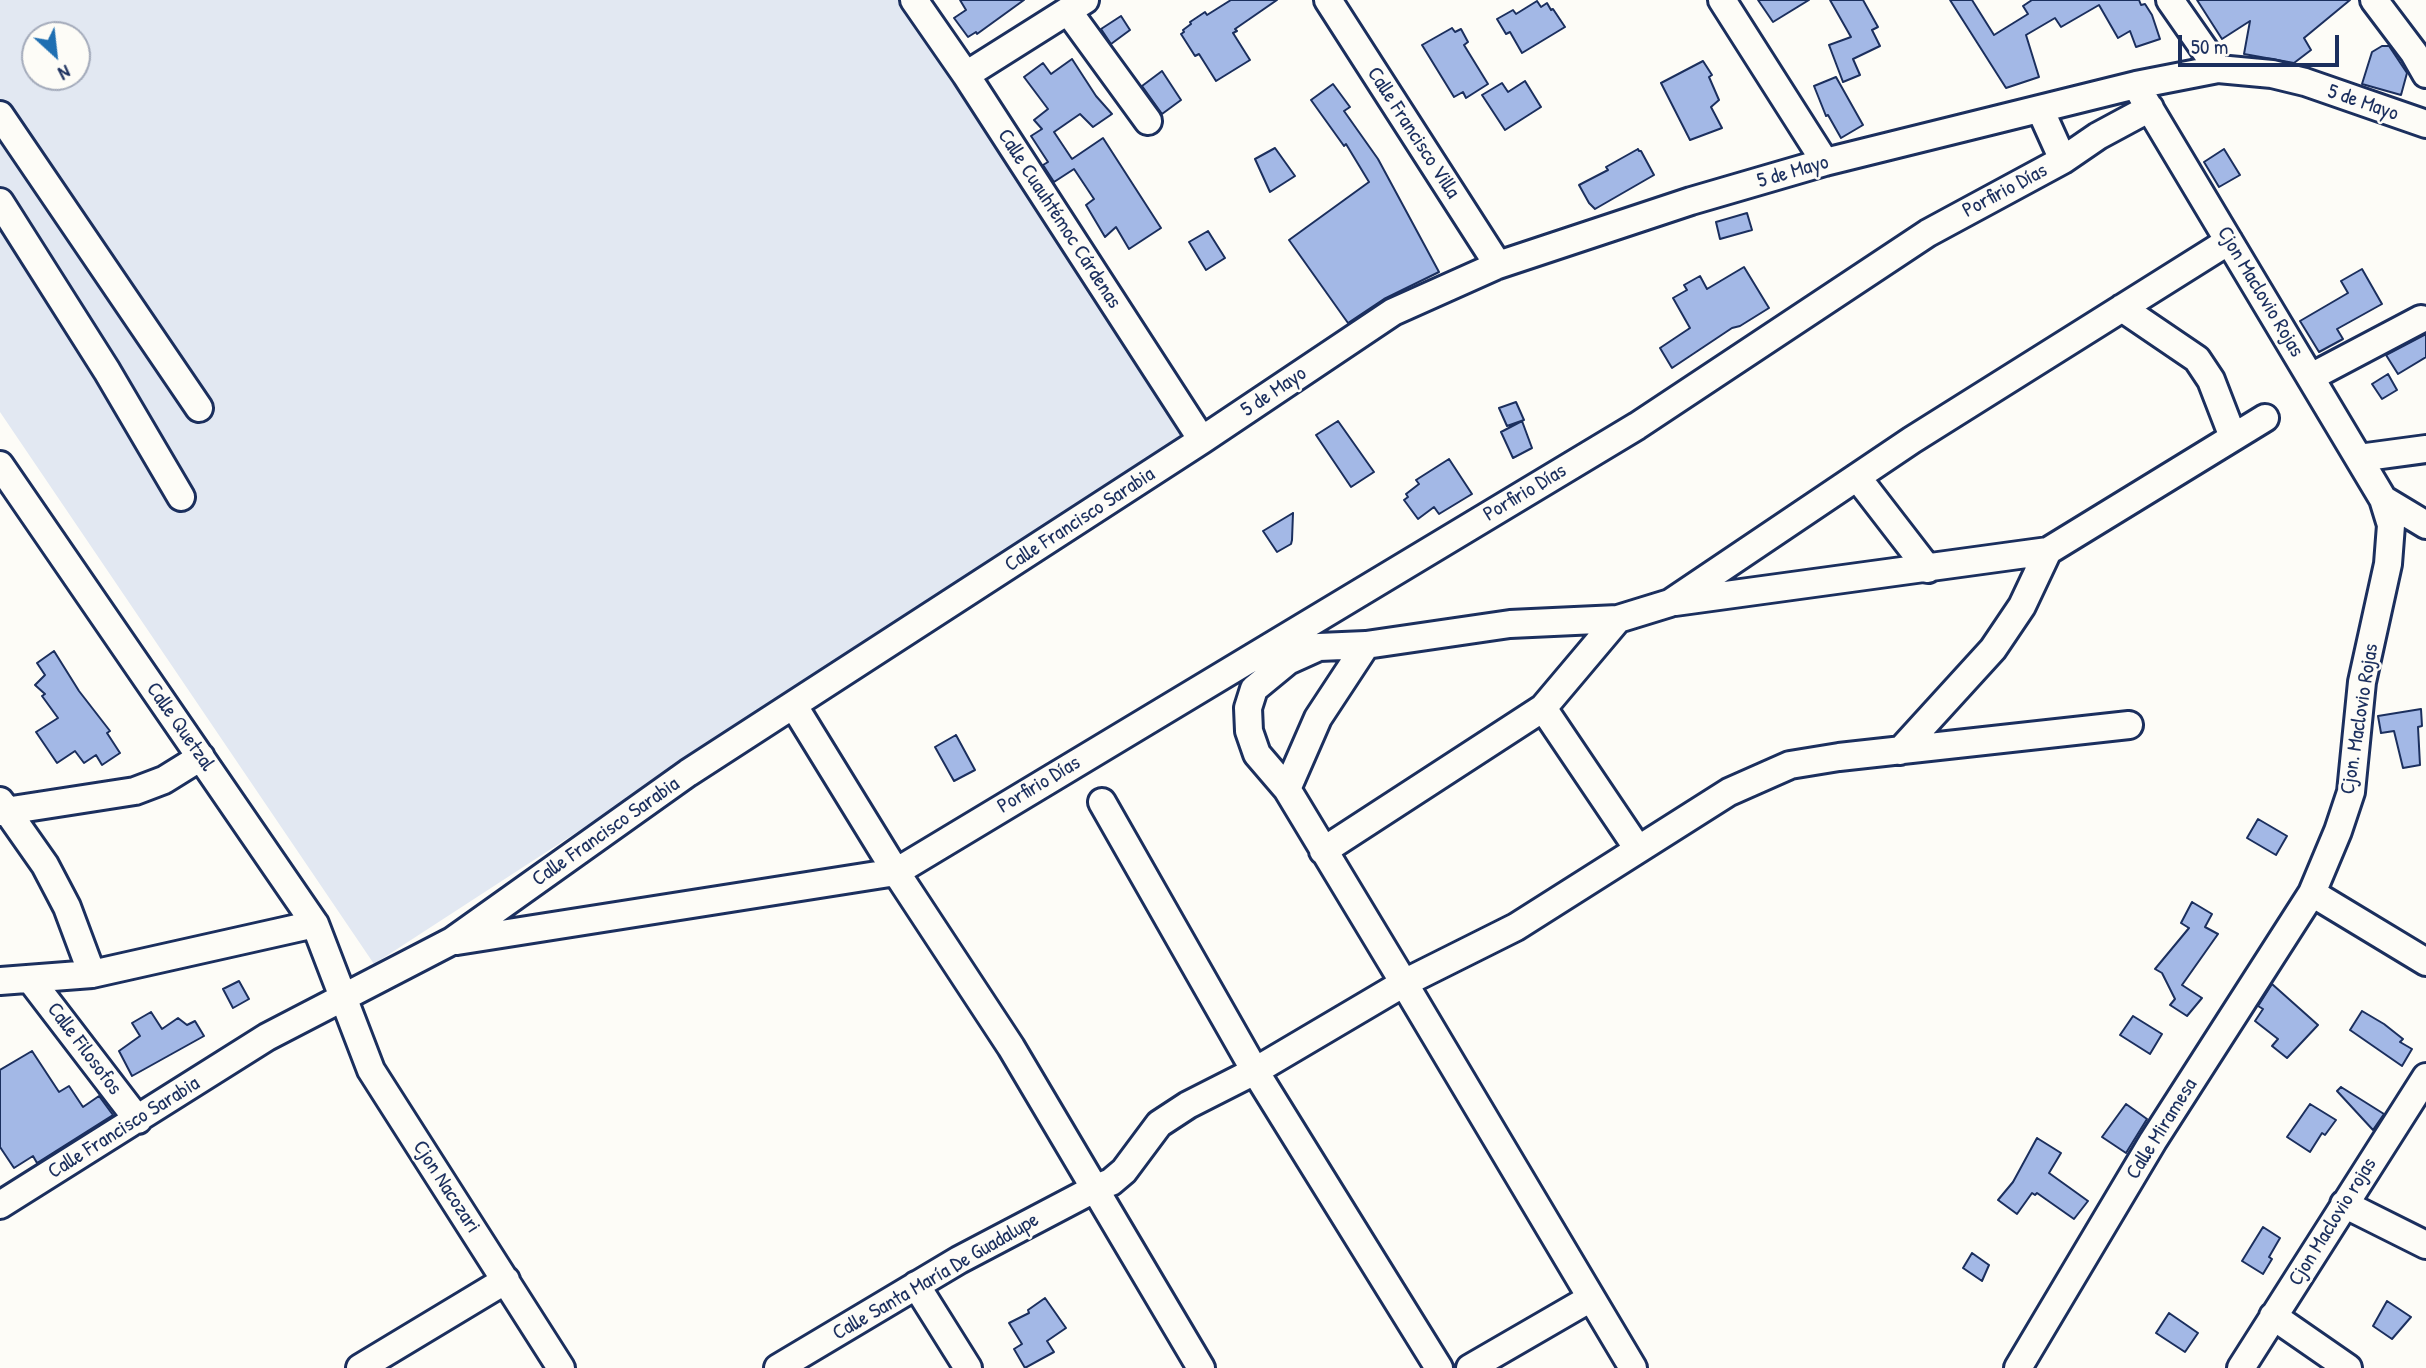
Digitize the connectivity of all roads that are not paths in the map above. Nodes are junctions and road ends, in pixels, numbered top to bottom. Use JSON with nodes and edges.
{"nodes":[{"id":1,"x":914,"y":0,"type":"edge"},
{"id":2,"x":1328,"y":0,"type":"edge"},
{"id":3,"x":1722,"y":0,"type":"edge"},
{"id":4,"x":2170,"y":0,"type":"edge"},
{"id":5,"x":2374,"y":0,"type":"edge"},
{"id":6,"x":1077,"y":5,"type":"edge"},
{"id":7,"x":2218,"y":69,"type":"junction"},
{"id":8,"x":2426,"y":74,"type":"edge"},
{"id":9,"x":966,"y":75,"type":"junction"},
{"id":10,"x":2136,"y":85,"type":"junction"},
{"id":11,"x":2150,"y":108,"type":"junction"},
{"id":12,"x":2040,"y":109,"type":"junction"},
{"id":13,"x":0,"y":115,"type":"edge"},
{"id":14,"x":1148,"y":121,"type":"dead end"},
{"id":15,"x":2426,"y":124,"type":"edge"},
{"id":16,"x":2063,"y":160,"type":"junction"},
{"id":17,"x":1825,"y":163,"type":"junction"},
{"id":18,"x":0,"y":202,"type":"edge"},
{"id":19,"x":2229,"y":241,"type":"junction"},
{"id":20,"x":1498,"y":265,"type":"junction"},
{"id":21,"x":2122,"y":308,"type":"junction"},
{"id":22,"x":2421,"y":319,"type":"dead end"},
{"id":23,"x":2311,"y":377,"type":"junction"},
{"id":24,"x":199,"y":408,"type":"dead end"},
{"id":25,"x":2265,"y":418,"type":"dead end"},
{"id":26,"x":2234,"y":437,"type":"junction"},
{"id":27,"x":1202,"y":440,"type":"junction"},
{"id":28,"x":2426,"y":449,"type":"edge"},
{"id":29,"x":2359,"y":458,"type":"junction"},
{"id":30,"x":0,"y":465,"type":"edge"},
{"id":31,"x":1857,"y":477,"type":"junction"},
{"id":32,"x":181,"y":497,"type":"dead end"},
{"id":33,"x":2383,"y":499,"type":"junction"},
{"id":34,"x":11,"y":504,"type":"edge"},
{"id":35,"x":2426,"y":525,"type":"edge"},
{"id":36,"x":2048,"y":551,"type":"junction"},
{"id":37,"x":1928,"y":569,"type":"junction"},
{"id":38,"x":1670,"y":603,"type":"junction"},
{"id":39,"x":1618,"y":619,"type":"junction"},
{"id":40,"x":1366,"y":645,"type":"junction"},
{"id":41,"x":794,"y":706,"type":"junction"},
{"id":42,"x":1543,"y":708,"type":"junction"},
{"id":43,"x":2129,"y":725,"type":"dead end"},
{"id":44,"x":1900,"y":751,"type":"junction"},
{"id":45,"x":201,"y":757,"type":"junction"},
{"id":46,"x":1287,"y":789,"type":"junction"},
{"id":47,"x":1102,"y":802,"type":"dead end"},
{"id":48,"x":2,"y":808,"type":"edge"},
{"id":49,"x":1638,"y":849,"type":"junction"},
{"id":50,"x":1323,"y":851,"type":"junction"},
{"id":51,"x":896,"y":872,"type":"junction"},
{"id":52,"x":2312,"y":894,"type":"junction"},
{"id":53,"x":315,"y":924,"type":"junction"},
{"id":54,"x":452,"y":941,"type":"junction"},
{"id":55,"x":2426,"y":962,"type":"edge"},
{"id":56,"x":92,"y":974,"type":"junction"},
{"id":57,"x":30,"y":979,"type":"junction"},
{"id":58,"x":1411,"y":979,"type":"junction"},
{"id":59,"x":0,"y":981,"type":"edge"},
{"id":60,"x":344,"y":999,"type":"junction"},
{"id":61,"x":1255,"y":1071,"type":"junction"},
{"id":62,"x":2426,"y":1077,"type":"edge"},
{"id":63,"x":138,"y":1120,"type":"junction"},
{"id":64,"x":1096,"y":1188,"type":"junction"},
{"id":65,"x":2344,"y":1204,"type":"junction"},
{"id":66,"x":0,"y":1205,"type":"edge"},
{"id":67,"x":2426,"y":1245,"type":"edge"},
{"id":68,"x":506,"y":1280,"type":"junction"},
{"id":69,"x":916,"y":1285,"type":"junction"},
{"id":70,"x":1591,"y":1298,"type":"junction"},
{"id":71,"x":2273,"y":1316,"type":"junction"},
{"id":72,"x":360,"y":1368,"type":"edge"},
{"id":73,"x":561,"y":1368,"type":"edge"},
{"id":74,"x":778,"y":1368,"type":"edge"},
{"id":75,"x":968,"y":1368,"type":"edge"},
{"id":76,"x":1201,"y":1368,"type":"edge"},
{"id":77,"x":1439,"y":1368,"type":"edge"},
{"id":78,"x":1471,"y":1368,"type":"edge"},
{"id":79,"x":1633,"y":1368,"type":"edge"},
{"id":80,"x":2018,"y":1368,"type":"edge"},
{"id":81,"x":2241,"y":1368,"type":"edge"},
{"id":82,"x":2348,"y":1368,"type":"edge"}],
"edges":[{"from":1,"to":9,"type":"street","name":"Calle Cuauhtémoc Cárdenas"},
{"from":2,"to":20,"type":"street","name":"Calle Francisco Villa"},
{"from":3,"to":17,"type":"street"},
{"from":4,"to":7,"type":"street"},
{"from":5,"to":8,"type":"street"},
{"from":6,"to":9,"type":"street"},
{"from":6,"to":14,"type":"street"},
{"from":7,"to":10,"type":"street","name":"5 de Mayo"},
{"from":7,"to":15,"type":"street","name":"5 de Mayo"},
{"from":9,"to":27,"type":"street","name":"Calle Cuauhtémoc Cárdenas"},
{"from":10,"to":11,"type":"street","name":"Cjon Maclovio Rojas"},
{"from":10,"to":12,"type":"street","name":"5 de Mayo"},
{"from":11,"to":16,"type":"street","name":"Porfirio Días"},
{"from":11,"to":19,"type":"street","name":"Cjon Maclovio Rojas"},
{"from":12,"to":16,"type":"street"},
{"from":12,"to":17,"type":"street","name":"5 de Mayo"},
{"from":13,"to":24,"type":"street"},
{"from":16,"to":51,"type":"street","name":"Porfirio Días"},
{"from":17,"to":20,"type":"street","name":"5 de Mayo"},
{"from":18,"to":32,"type":"street"},
{"from":19,"to":21,"type":"street"},
{"from":19,"to":23,"type":"street","name":"Cjon Maclovio Rojas"},
{"from":20,"to":27,"type":"street","name":"5 de Mayo"},
{"from":21,"to":26,"type":"street"},
{"from":21,"to":31,"type":"street"},
{"from":22,"to":23,"type":"street"},
{"from":23,"to":29,"type":"street","name":"Cjon Maclovio Rojas"},
{"from":25,"to":26,"type":"street"},
{"from":26,"to":36,"type":"street"},
{"from":27,"to":41,"type":"street","name":"Calle Francisco Sarabia"},
{"from":28,"to":29,"type":"street"},
{"from":29,"to":33,"type":"street","name":"Cjon Maclovio Rojas"},
{"from":30,"to":34,"type":"street","name":"Calle Quetzal"},
{"from":31,"to":37,"type":"street"},
{"from":31,"to":38,"type":"street"},
{"from":33,"to":35,"type":"street"},
{"from":33,"to":52,"type":"street","name":"Cjon. Maclovio Rojas"},
{"from":34,"to":45,"type":"street","name":"Calle Quetzal"},
{"from":36,"to":37,"type":"street"},
{"from":36,"to":44,"type":"street"},
{"from":37,"to":38,"type":"street"},
{"from":38,"to":39,"type":"street"},
{"from":39,"to":40,"type":"street"},
{"from":39,"to":42,"type":"street"},
{"from":40,"to":46,"type":"street"},
{"from":40,"to":46,"type":"street"},
{"from":41,"to":51,"type":"street"},
{"from":41,"to":54,"type":"street","name":"Calle Francisco Sarabia"},
{"from":42,"to":49,"type":"street"},
{"from":42,"to":50,"type":"street"},
{"from":43,"to":44,"type":"street"},
{"from":44,"to":49,"type":"street"},
{"from":45,"to":48,"type":"street"},
{"from":45,"to":53,"type":"street","name":"Calle Quetzal"},
{"from":46,"to":50,"type":"street"},
{"from":47,"to":61,"type":"street"},
{"from":48,"to":56,"type":"street"},
{"from":49,"to":58,"type":"street"},
{"from":50,"to":58,"type":"street"},
{"from":51,"to":54,"type":"street"},
{"from":51,"to":64,"type":"street"},
{"from":52,"to":55,"type":"street"},
{"from":52,"to":80,"type":"street","name":"Calle Miramesa"},
{"from":53,"to":56,"type":"street"},
{"from":53,"to":60,"type":"street","name":"Calle Quetzal"},
{"from":54,"to":60,"type":"street","name":"Calle Francisco Sarabia"},
{"from":56,"to":57,"type":"street"},
{"from":57,"to":59,"type":"street"},
{"from":57,"to":63,"type":"street","name":"Calle Filosofos"},
{"from":58,"to":61,"type":"street","name":"Calle Santa María De Guadalupe"},
{"from":58,"to":70,"type":"street"},
{"from":60,"to":63,"type":"street","name":"Calle Francisco Sarabia"},
{"from":60,"to":68,"type":"street","name":"Cjon Nacozari"},
{"from":61,"to":64,"type":"street","name":"Calle Santa María De Guadalupe"},
{"from":61,"to":77,"type":"street"},
{"from":62,"to":65,"type":"street","name":"Cjon Maclovio rojas"},
{"from":63,"to":66,"type":"street","name":"Calle Francisco Sarabia"},
{"from":64,"to":69,"type":"street","name":"Calle Santa María De Guadalupe"},
{"from":64,"to":76,"type":"street"},
{"from":65,"to":67,"type":"street"},
{"from":65,"to":71,"type":"street","name":"Cjon Maclovio rojas"},
{"from":68,"to":72,"type":"street"},
{"from":68,"to":73,"type":"street","name":"Cjon Nacozari"},
{"from":69,"to":74,"type":"street","name":"Calle Santa María De Guadalupe"},
{"from":69,"to":75,"type":"street"},
{"from":70,"to":78,"type":"street"},
{"from":70,"to":79,"type":"street"},
{"from":71,"to":81,"type":"street","name":"Cjon Maclovio rojas"},
{"from":71,"to":82,"type":"street"}]}
